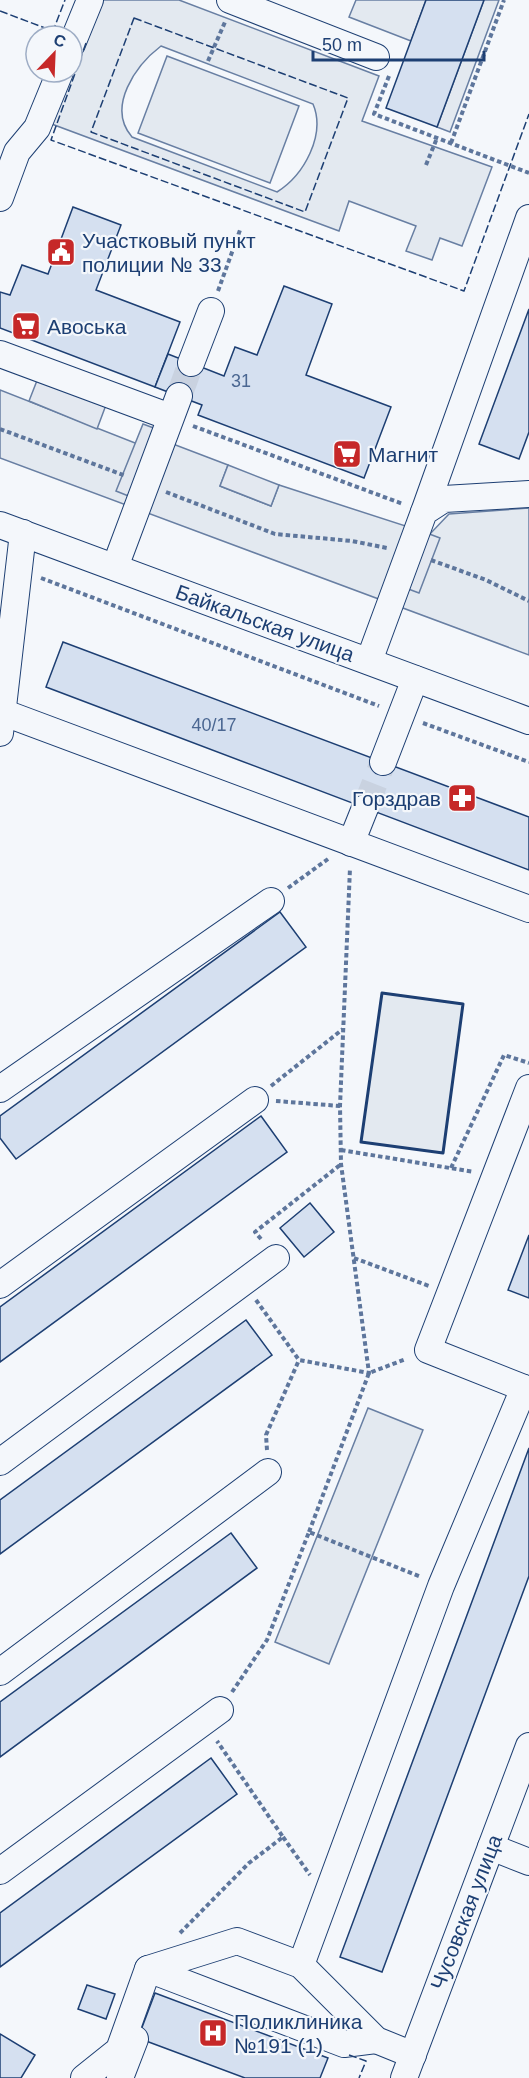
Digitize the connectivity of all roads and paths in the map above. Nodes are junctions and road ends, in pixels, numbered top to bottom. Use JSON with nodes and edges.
{"nodes":[{"id":1,"x":90,"y":0,"type":"edge"},
{"id":2,"x":504,"y":0,"type":"edge"},
{"id":3,"x":232,"y":1,"type":"edge"},
{"id":4,"x":80,"y":24,"type":"edge"},
{"id":5,"x":376,"y":57,"type":"joint"},
{"id":6,"x":208,"y":61,"type":"dead end"},
{"id":7,"x":55,"y":84,"type":"edge"},
{"id":8,"x":437,"y":138,"type":"junction"},
{"id":9,"x":451,"y":143,"type":"junction"},
{"id":10,"x":9,"y":148,"type":"edge"},
{"id":11,"x":426,"y":165,"type":"dead end"},
{"id":12,"x":529,"y":172,"type":"edge"},
{"id":13,"x":0,"y":198,"type":"edge"},
{"id":14,"x":529,"y":218,"type":"edge"},
{"id":15,"x":240,"y":230,"type":"dead end"},
{"id":16,"x":211,"y":311,"type":"joint"},
{"id":17,"x":0,"y":354,"type":"edge"},
{"id":18,"x":191,"y":363,"type":"tunnel mouth"},
{"id":19,"x":175,"y":407,"type":"junction"},
{"id":20,"x":0,"y":429,"type":"edge"},
{"id":21,"x":145,"y":483,"type":"junction"},
{"id":22,"x":529,"y":494,"type":"edge"},
{"id":23,"x":424,"y":512,"type":"junction"},
{"id":24,"x":12,"y":529,"type":"edge"},
{"id":25,"x":409,"y":552,"type":"junction"},
{"id":26,"x":115,"y":567,"type":"junction"},
{"id":27,"x":18,"y":569,"type":"junction"},
{"id":28,"x":529,"y":601,"type":"edge"},
{"id":29,"x":369,"y":661,"type":"junction"},
{"id":30,"x":415,"y":679,"type":"junction"},
{"id":31,"x":401,"y":715,"type":"junction"},
{"id":32,"x":529,"y":721,"type":"edge"},
{"id":33,"x":1,"y":722,"type":"edge"},
{"id":34,"x":382,"y":762,"type":"tunnel mouth"},
{"id":35,"x":529,"y":762,"type":"edge"},
{"id":36,"x":365,"y":808,"type":"tunnel mouth"},
{"id":37,"x":351,"y":843,"type":"junction"},
{"id":38,"x":270,"y":901,"type":"joint"},
{"id":39,"x":529,"y":909,"type":"edge"},
{"id":40,"x":343,"y":1028,"type":"junction"},
{"id":41,"x":529,"y":1064,"type":"edge"},
{"id":42,"x":529,"y":1088,"type":"edge"},
{"id":43,"x":0,"y":1089,"type":"edge"},
{"id":44,"x":255,"y":1100,"type":"junction"},
{"id":45,"x":340,"y":1106,"type":"junction"},
{"id":46,"x":341,"y":1150,"type":"junction"},
{"id":47,"x":341,"y":1164,"type":"junction"},
{"id":48,"x":451,"y":1168,"type":"junction"},
{"id":49,"x":473,"y":1172,"type":"dead end"},
{"id":50,"x":276,"y":1258,"type":"joint"},
{"id":51,"x":354,"y":1258,"type":"junction"},
{"id":52,"x":243,"y":1282,"type":"junction"},
{"id":53,"x":0,"y":1285,"type":"edge"},
{"id":54,"x":450,"y":1294,"type":"junction"},
{"id":55,"x":428,"y":1350,"type":"junction"},
{"id":56,"x":299,"y":1360,"type":"junction"},
{"id":57,"x":369,"y":1373,"type":"junction"},
{"id":58,"x":526,"y":1389,"type":"edge"},
{"id":59,"x":0,"y":1462,"type":"edge"},
{"id":60,"x":268,"y":1472,"type":"joint"},
{"id":61,"x":309,"y":1532,"type":"junction"},
{"id":62,"x":441,"y":1586,"type":"junction"},
{"id":63,"x":0,"y":1672,"type":"edge"},
{"id":64,"x":212,"y":1716,"type":"junction"},
{"id":65,"x":529,"y":1746,"type":"edge"},
{"id":66,"x":283,"y":1837,"type":"junction"},
{"id":67,"x":491,"y":1847,"type":"junction"},
{"id":68,"x":529,"y":1862,"type":"edge"},
{"id":69,"x":0,"y":1871,"type":"edge"},
{"id":70,"x":326,"y":1897,"type":"junction"},
{"id":71,"x":178,"y":1936,"type":"dead end"},
{"id":72,"x":301,"y":1965,"type":"junction"},
{"id":73,"x":154,"y":1972,"type":"junction"},
{"id":74,"x":376,"y":2040,"type":"junction"},
{"id":75,"x":408,"y":2066,"type":"edge"},
{"id":76,"x":84,"y":2078,"type":"edge"},
{"id":77,"x":120,"y":2078,"type":"edge"}],
"edges":[{"from":1,"to":4,"type":"street"},
{"from":2,"to":9,"type":"path"},
{"from":3,"to":5,"type":"street"},
{"from":3,"to":6,"type":"path"},
{"from":5,"to":8,"type":"path"},
{"from":7,"to":10,"type":"street"},
{"from":8,"to":9,"type":"path"},
{"from":8,"to":11,"type":"path"},
{"from":9,"to":12,"type":"path"},
{"from":10,"to":13,"type":"street"},
{"from":14,"to":23,"type":"street"},
{"from":15,"to":16,"type":"path"},
{"from":16,"to":18,"type":"street"},
{"from":17,"to":19,"type":"street"},
{"from":19,"to":21,"type":"street"},
{"from":19,"to":23,"type":"path"},
{"from":20,"to":21,"type":"path"},
{"from":21,"to":25,"type":"path"},
{"from":21,"to":26,"type":"street"},
{"from":22,"to":23,"type":"street"},
{"from":23,"to":25,"type":"street"},
{"from":24,"to":26,"type":"street","name":"Байкальская улица"},
{"from":24,"to":27,"type":"street"},
{"from":25,"to":28,"type":"path"},
{"from":25,"to":29,"type":"street"},
{"from":26,"to":29,"type":"street","name":"Байкальская улица"},
{"from":27,"to":31,"type":"path"},
{"from":27,"to":33,"type":"street"},
{"from":29,"to":30,"type":"street","name":"Байкальская улица"},
{"from":30,"to":31,"type":"street"},
{"from":30,"to":32,"type":"street","name":"Байкальская улица"},
{"from":31,"to":34,"type":"street"},
{"from":31,"to":35,"type":"path"},
{"from":33,"to":37,"type":"street"},
{"from":36,"to":37,"type":"street"},
{"from":37,"to":38,"type":"path"},
{"from":37,"to":39,"type":"street"},
{"from":37,"to":40,"type":"path"},
{"from":38,"to":43,"type":"street"},
{"from":40,"to":44,"type":"path"},
{"from":40,"to":45,"type":"path"},
{"from":41,"to":48,"type":"path"},
{"from":42,"to":54,"type":"street"},
{"from":44,"to":45,"type":"path"},
{"from":44,"to":53,"type":"street"},
{"from":45,"to":46,"type":"path"},
{"from":46,"to":47,"type":"path"},
{"from":46,"to":48,"type":"path"},
{"from":47,"to":50,"type":"path"},
{"from":47,"to":51,"type":"path"},
{"from":48,"to":49,"type":"path"},
{"from":50,"to":52,"type":"street"},
{"from":51,"to":54,"type":"path"},
{"from":51,"to":57,"type":"path"},
{"from":52,"to":56,"type":"path"},
{"from":52,"to":59,"type":"street"},
{"from":54,"to":55,"type":"street"},
{"from":55,"to":57,"type":"path"},
{"from":55,"to":58,"type":"street"},
{"from":56,"to":57,"type":"path"},
{"from":56,"to":60,"type":"path"},
{"from":57,"to":61,"type":"path"},
{"from":58,"to":62,"type":"street"},
{"from":60,"to":63,"type":"street"},
{"from":61,"to":62,"type":"path"},
{"from":61,"to":64,"type":"path"},
{"from":62,"to":70,"type":"street"},
{"from":64,"to":66,"type":"path"},
{"from":64,"to":69,"type":"street"},
{"from":65,"to":67,"type":"street","name":"Чусовская улица"},
{"from":66,"to":70,"type":"path"},
{"from":66,"to":71,"type":"path"},
{"from":67,"to":68,"type":"street"},
{"from":67,"to":75,"type":"street","name":"Чусовская улица"},
{"from":70,"to":72,"type":"street"},
{"from":72,"to":73,"type":"street"},
{"from":72,"to":74,"type":"street"},
{"from":73,"to":74,"type":"street"},
{"from":73,"to":76,"type":"street"},
{"from":73,"to":77,"type":"street"},
{"from":74,"to":75,"type":"street"}]}
